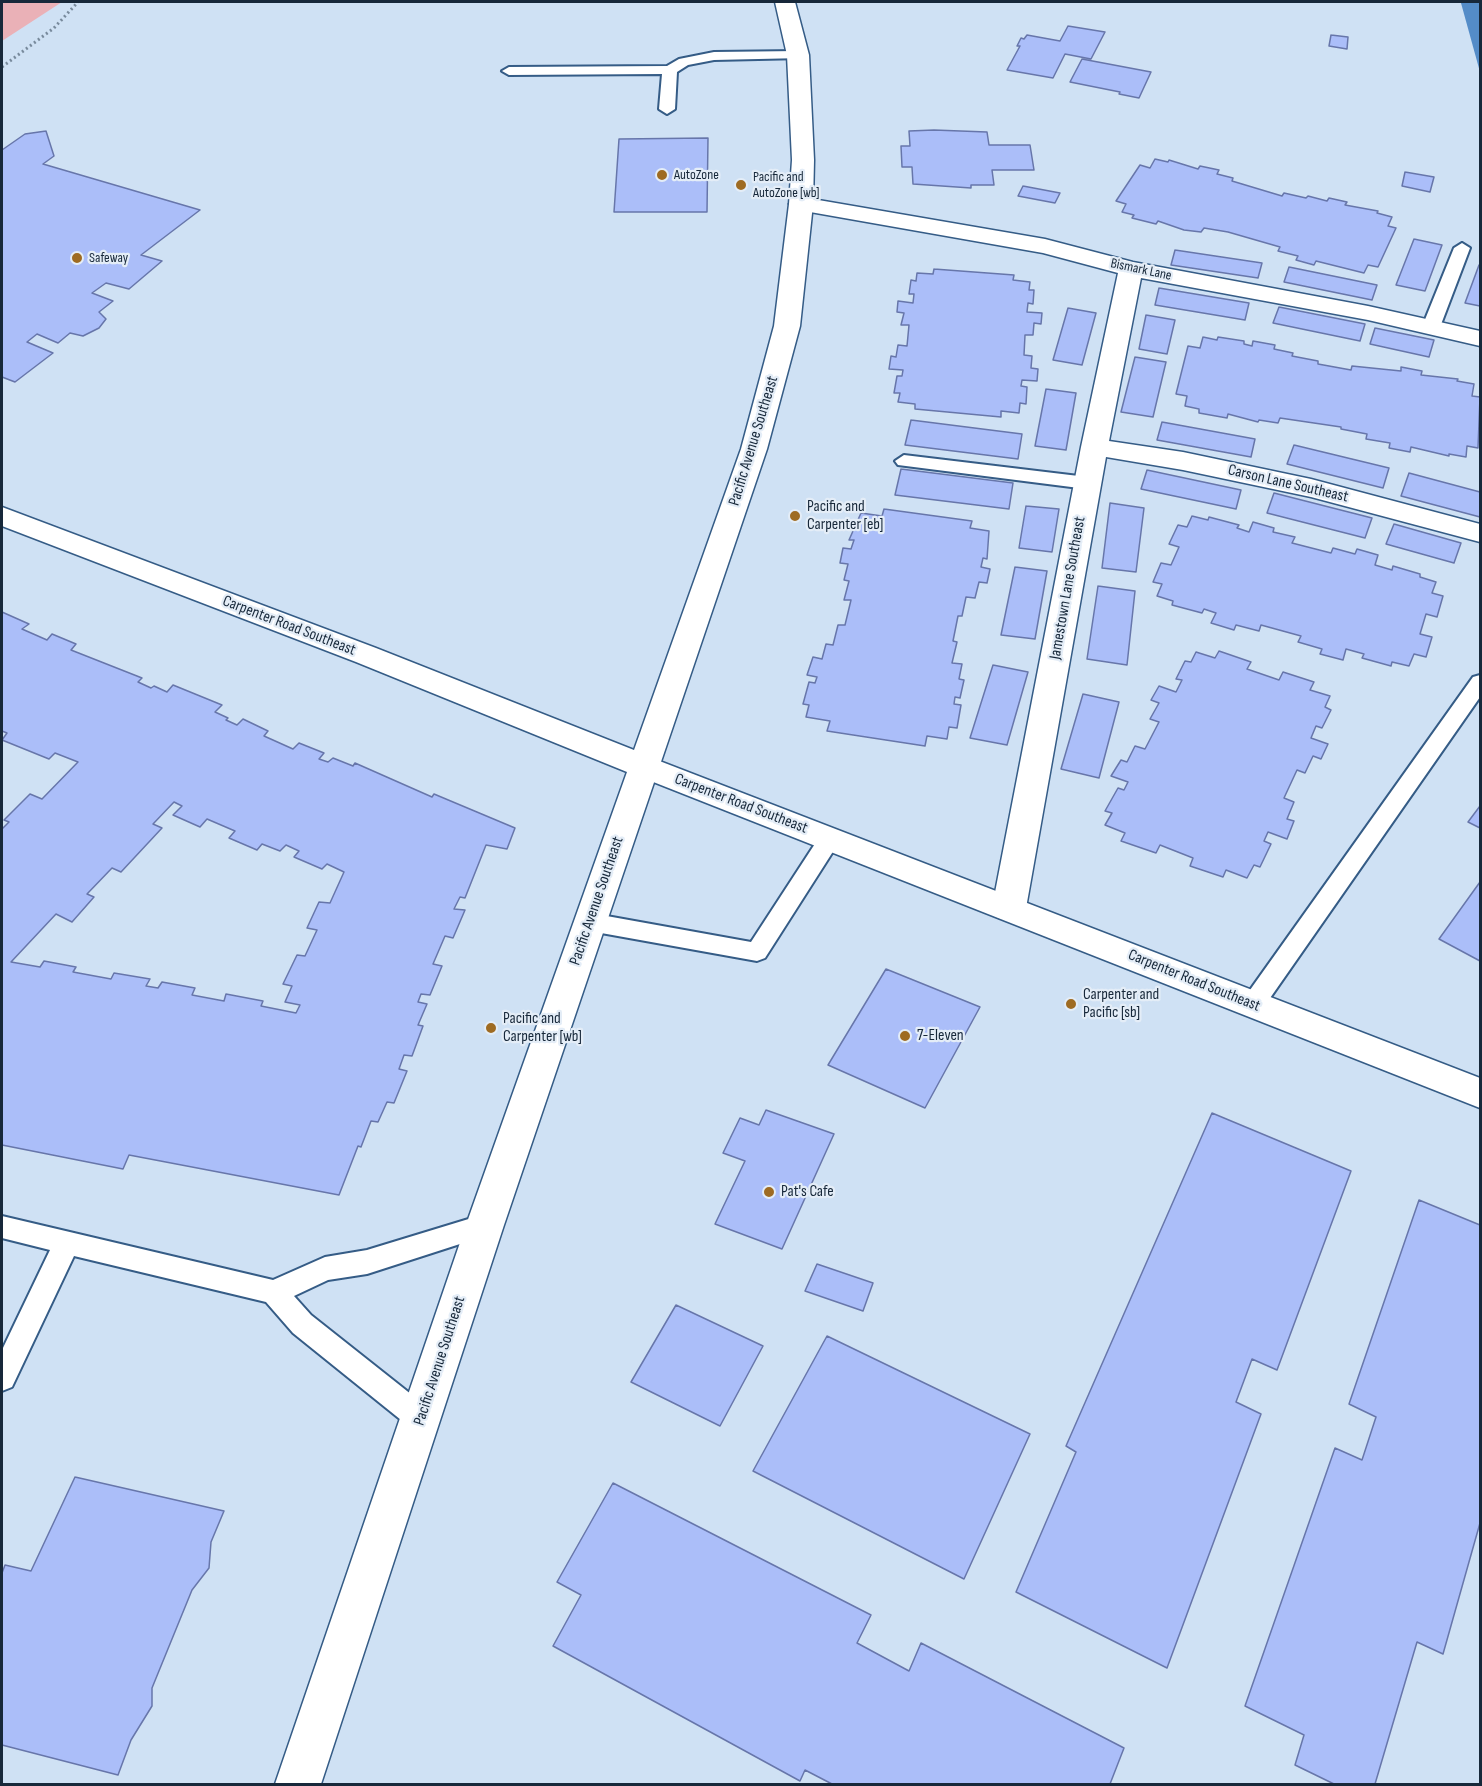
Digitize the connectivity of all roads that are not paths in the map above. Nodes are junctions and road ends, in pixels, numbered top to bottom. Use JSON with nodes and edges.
{"nodes":[{"id":1,"x":785,"y":2,"type":"edge"},
{"id":2,"x":798,"y":55,"type":"junction"},
{"id":3,"x":670,"y":70,"type":"junction"},
{"id":4,"x":509,"y":71,"type":"dead end"},
{"id":5,"x":667,"y":109,"type":"dead end"},
{"id":6,"x":801,"y":204,"type":"junction"},
{"id":7,"x":1462,"y":249,"type":"dead end"},
{"id":8,"x":1131,"y":269,"type":"junction"},
{"id":9,"x":1431,"y":327,"type":"junction"},
{"id":10,"x":1480,"y":338,"type":"edge"},
{"id":11,"x":1094,"y":447,"type":"junction"},
{"id":12,"x":904,"y":461,"type":"dead end"},
{"id":13,"x":1087,"y":483,"type":"junction"},
{"id":14,"x":2,"y":516,"type":"edge"},
{"id":15,"x":1480,"y":533,"type":"edge"},
{"id":16,"x":1480,"y":682,"type":"edge"},
{"id":17,"x":644,"y":766,"type":"junction"},
{"id":18,"x":831,"y":839,"type":"junction"},
{"id":19,"x":1009,"y":908,"type":"junction"},
{"id":20,"x":590,"y":922,"type":"junction"},
{"id":21,"x":1253,"y":1004,"type":"junction"},
{"id":22,"x":1480,"y":1093,"type":"edge"},
{"id":23,"x":485,"y":1224,"type":"junction"},
{"id":24,"x":2,"y":1227,"type":"edge"},
{"id":25,"x":67,"y":1243,"type":"junction"},
{"id":26,"x":274,"y":1292,"type":"junction"},
{"id":27,"x":2,"y":1378,"type":"edge"},
{"id":28,"x":421,"y":1419,"type":"junction"},
{"id":29,"x":298,"y":1785,"type":"edge"}],
"edges":[{"from":1,"to":2,"type":"main road","name":"Pacific Avenue Southeast"},
{"from":2,"to":3,"type":"lane"},
{"from":2,"to":6,"type":"main road","name":"Pacific Avenue Southeast"},
{"from":3,"to":4,"type":"lane"},
{"from":3,"to":5,"type":"lane"},
{"from":6,"to":8,"type":"main road","name":"Bismark Lane"},
{"from":6,"to":17,"type":"main road","name":"Pacific Avenue Southeast"},
{"from":7,"to":9,"type":"lane"},
{"from":8,"to":9,"type":"main road","name":"Bismark Lane"},
{"from":8,"to":11,"type":"main road","name":"Jamestown Lane Southeast"},
{"from":9,"to":10,"type":"main road","name":"Bismark Lane"},
{"from":11,"to":13,"type":"main road","name":"Jamestown Lane Southeast"},
{"from":11,"to":15,"type":"main road","name":"Carson Lane Southeast"},
{"from":12,"to":13,"type":"lane"},
{"from":13,"to":19,"type":"main road","name":"Jamestown Lane Southeast"},
{"from":14,"to":17,"type":"main road","name":"Carpenter Road Southeast"},
{"from":16,"to":21,"type":"lane"},
{"from":17,"to":18,"type":"main road","name":"Carpenter Road Southeast"},
{"from":17,"to":20,"type":"main road","name":"Pacific Avenue Southeast"},
{"from":18,"to":19,"type":"main road","name":"Carpenter Road Southeast"},
{"from":18,"to":20,"type":"lane"},
{"from":19,"to":21,"type":"main road","name":"Carpenter Road Southeast"},
{"from":20,"to":23,"type":"main road","name":"Pacific Avenue Southeast"},
{"from":21,"to":22,"type":"main road","name":"Carpenter Road Southeast"},
{"from":23,"to":26,"type":"lane"},
{"from":23,"to":28,"type":"main road","name":"Pacific Avenue Southeast"},
{"from":24,"to":25,"type":"lane"},
{"from":25,"to":26,"type":"lane"},
{"from":25,"to":27,"type":"lane"},
{"from":26,"to":28,"type":"lane"},
{"from":28,"to":29,"type":"main road","name":"Pacific Avenue Southeast"}]}
